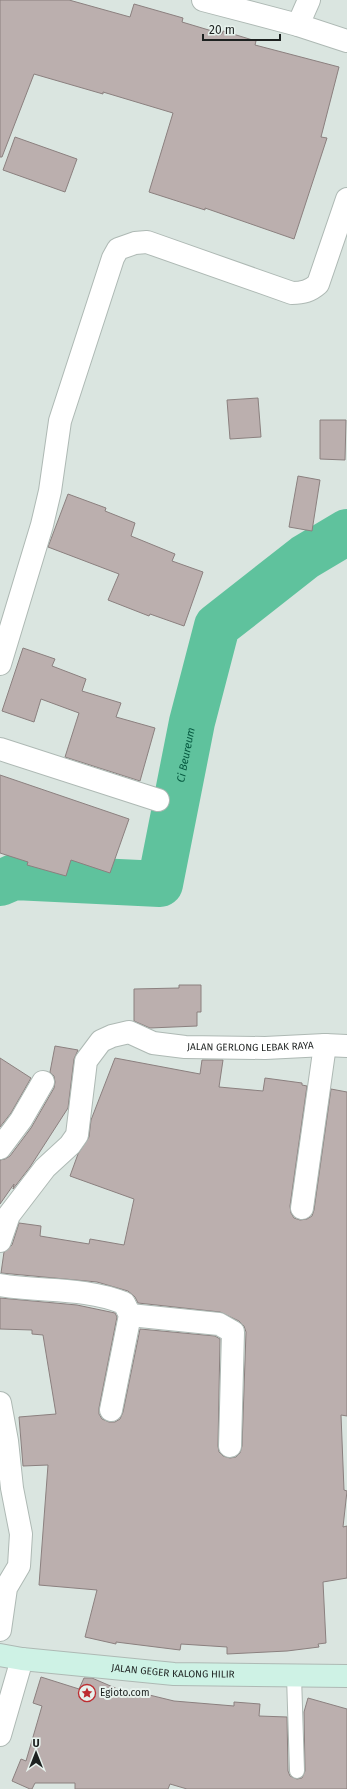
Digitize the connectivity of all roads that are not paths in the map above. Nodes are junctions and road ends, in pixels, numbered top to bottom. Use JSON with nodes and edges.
{"nodes":[{"id":1,"x":203,"y":0,"type":"edge"},
{"id":2,"x":309,"y":0,"type":"edge"},
{"id":3,"x":298,"y":25,"type":"junction"},
{"id":4,"x":347,"y":41,"type":"edge"},
{"id":5,"x":347,"y":199,"type":"edge"},
{"id":6,"x":0,"y":664,"type":"edge"},
{"id":7,"x":0,"y":749,"type":"edge"},
{"id":8,"x":158,"y":800,"type":"dead end"},
{"id":9,"x":325,"y":1045,"type":"junction"},
{"id":10,"x":347,"y":1046,"type":"edge"},
{"id":11,"x":43,"y":1082,"type":"dead end"},
{"id":12,"x":0,"y":1148,"type":"edge"},
{"id":13,"x":302,"y":1208,"type":"dead end"},
{"id":14,"x":0,"y":1241,"type":"edge"},
{"id":15,"x":0,"y":1285,"type":"edge"},
{"id":16,"x":130,"y":1315,"type":"junction"},
{"id":17,"x":0,"y":1403,"type":"edge"},
{"id":18,"x":111,"y":1410,"type":"dead end"},
{"id":19,"x":230,"y":1446,"type":"dead end"},
{"id":20,"x":0,"y":1630,"type":"edge"},
{"id":21,"x":0,"y":1655,"type":"edge"},
{"id":22,"x":22,"y":1660,"type":"junction"},
{"id":23,"x":294,"y":1676,"type":"junction"},
{"id":24,"x":347,"y":1676,"type":"edge"},
{"id":25,"x":0,"y":1735,"type":"edge"},
{"id":26,"x":297,"y":1771,"type":"dead end"}],
"edges":[{"from":1,"to":3,"type":"street"},
{"from":2,"to":3,"type":"street"},
{"from":3,"to":4,"type":"street"},
{"from":5,"to":6,"type":"street"},
{"from":7,"to":8,"type":"street"},
{"from":9,"to":10,"type":"street","name":"JALAN GERLONG LEBAK RAYA"},
{"from":9,"to":13,"type":"street"},
{"from":9,"to":14,"type":"street","name":"JALAN GERLONG LEBAK RAYA"},
{"from":11,"to":12,"type":"street"},
{"from":15,"to":16,"type":"street"},
{"from":16,"to":18,"type":"street"},
{"from":16,"to":19,"type":"street"},
{"from":17,"to":20,"type":"street"},
{"from":21,"to":22,"type":"main road","name":"JALAN GEGER KALONG HILIR"},
{"from":22,"to":23,"type":"main road","name":"JALAN GEGER KALONG HILIR"},
{"from":22,"to":25,"type":"street"},
{"from":23,"to":24,"type":"main road","name":"JALAN GEGER KALONG HILIR"},
{"from":23,"to":26,"type":"lane"}]}
